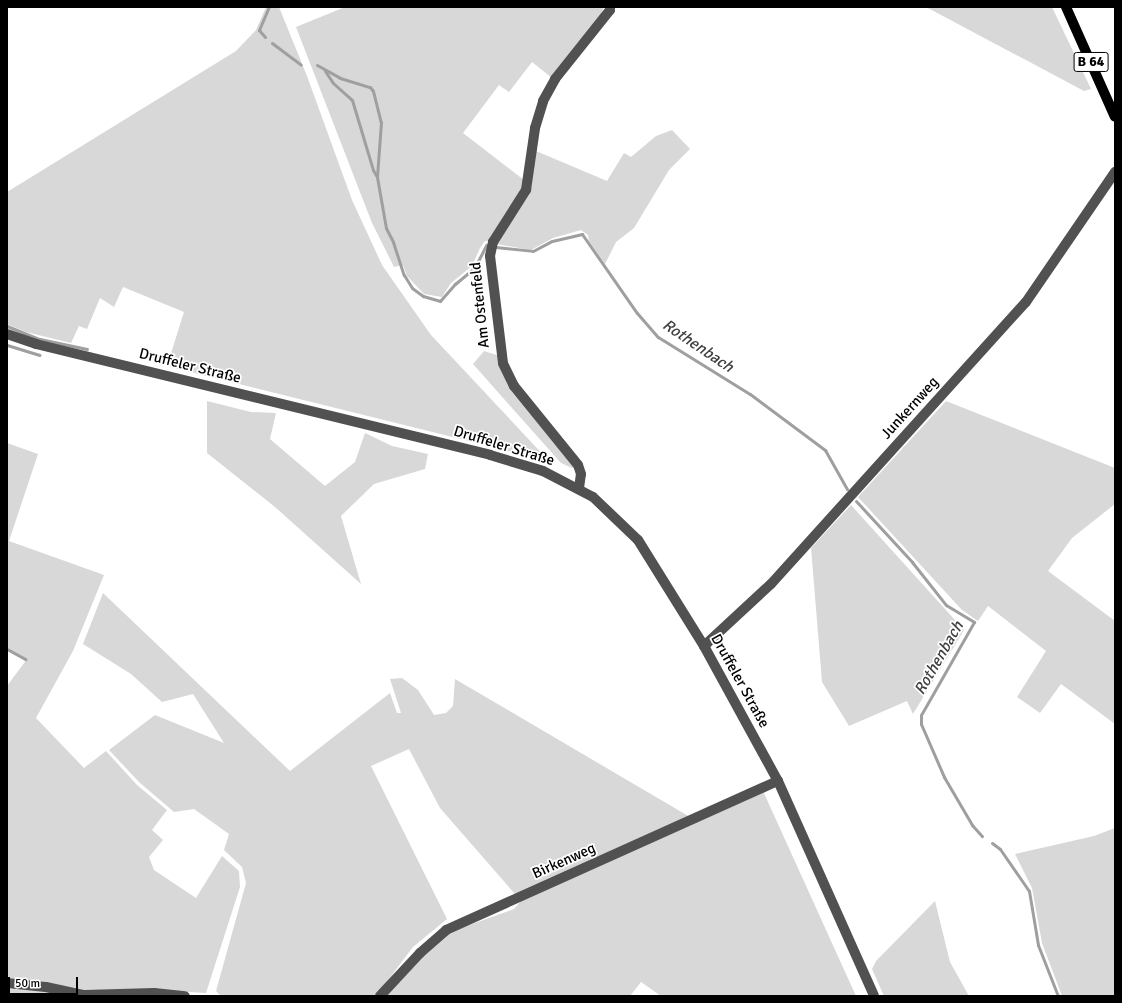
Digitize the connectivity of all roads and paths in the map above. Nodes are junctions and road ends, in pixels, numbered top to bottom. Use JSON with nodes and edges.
{"nodes":[{"id":1,"x":610,"y":7,"type":"edge"},
{"id":2,"x":1066,"y":7,"type":"edge"},
{"id":3,"x":1115,"y":117,"type":"edge"},
{"id":4,"x":1115,"y":172,"type":"edge"},
{"id":5,"x":7,"y":334,"type":"edge"},
{"id":6,"x":579,"y":488,"type":"junction"},
{"id":7,"x":704,"y":646,"type":"junction"},
{"id":8,"x":778,"y":781,"type":"junction"},
{"id":9,"x":7,"y":983,"type":"edge"},
{"id":10,"x":185,"y":996,"type":"edge"},
{"id":11,"x":380,"y":996,"type":"edge"},
{"id":12,"x":874,"y":996,"type":"edge"}],
"edges":[{"from":1,"to":6,"type":"street","name":"Am Ostenfeld"},
{"from":2,"to":3,"type":"main road","number":"B 64"},
{"from":4,"to":7,"type":"street","name":"Junkernweg"},
{"from":5,"to":6,"type":"street","name":"Druffeler Straße"},
{"from":6,"to":7,"type":"street","name":"Druffeler Straße"},
{"from":7,"to":8,"type":"street","name":"Druffeler Straße"},
{"from":8,"to":11,"type":"street","name":"Birkenweg"},
{"from":8,"to":12,"type":"street","name":"Druffeler Straße"},
{"from":9,"to":10,"type":"street"}]}
